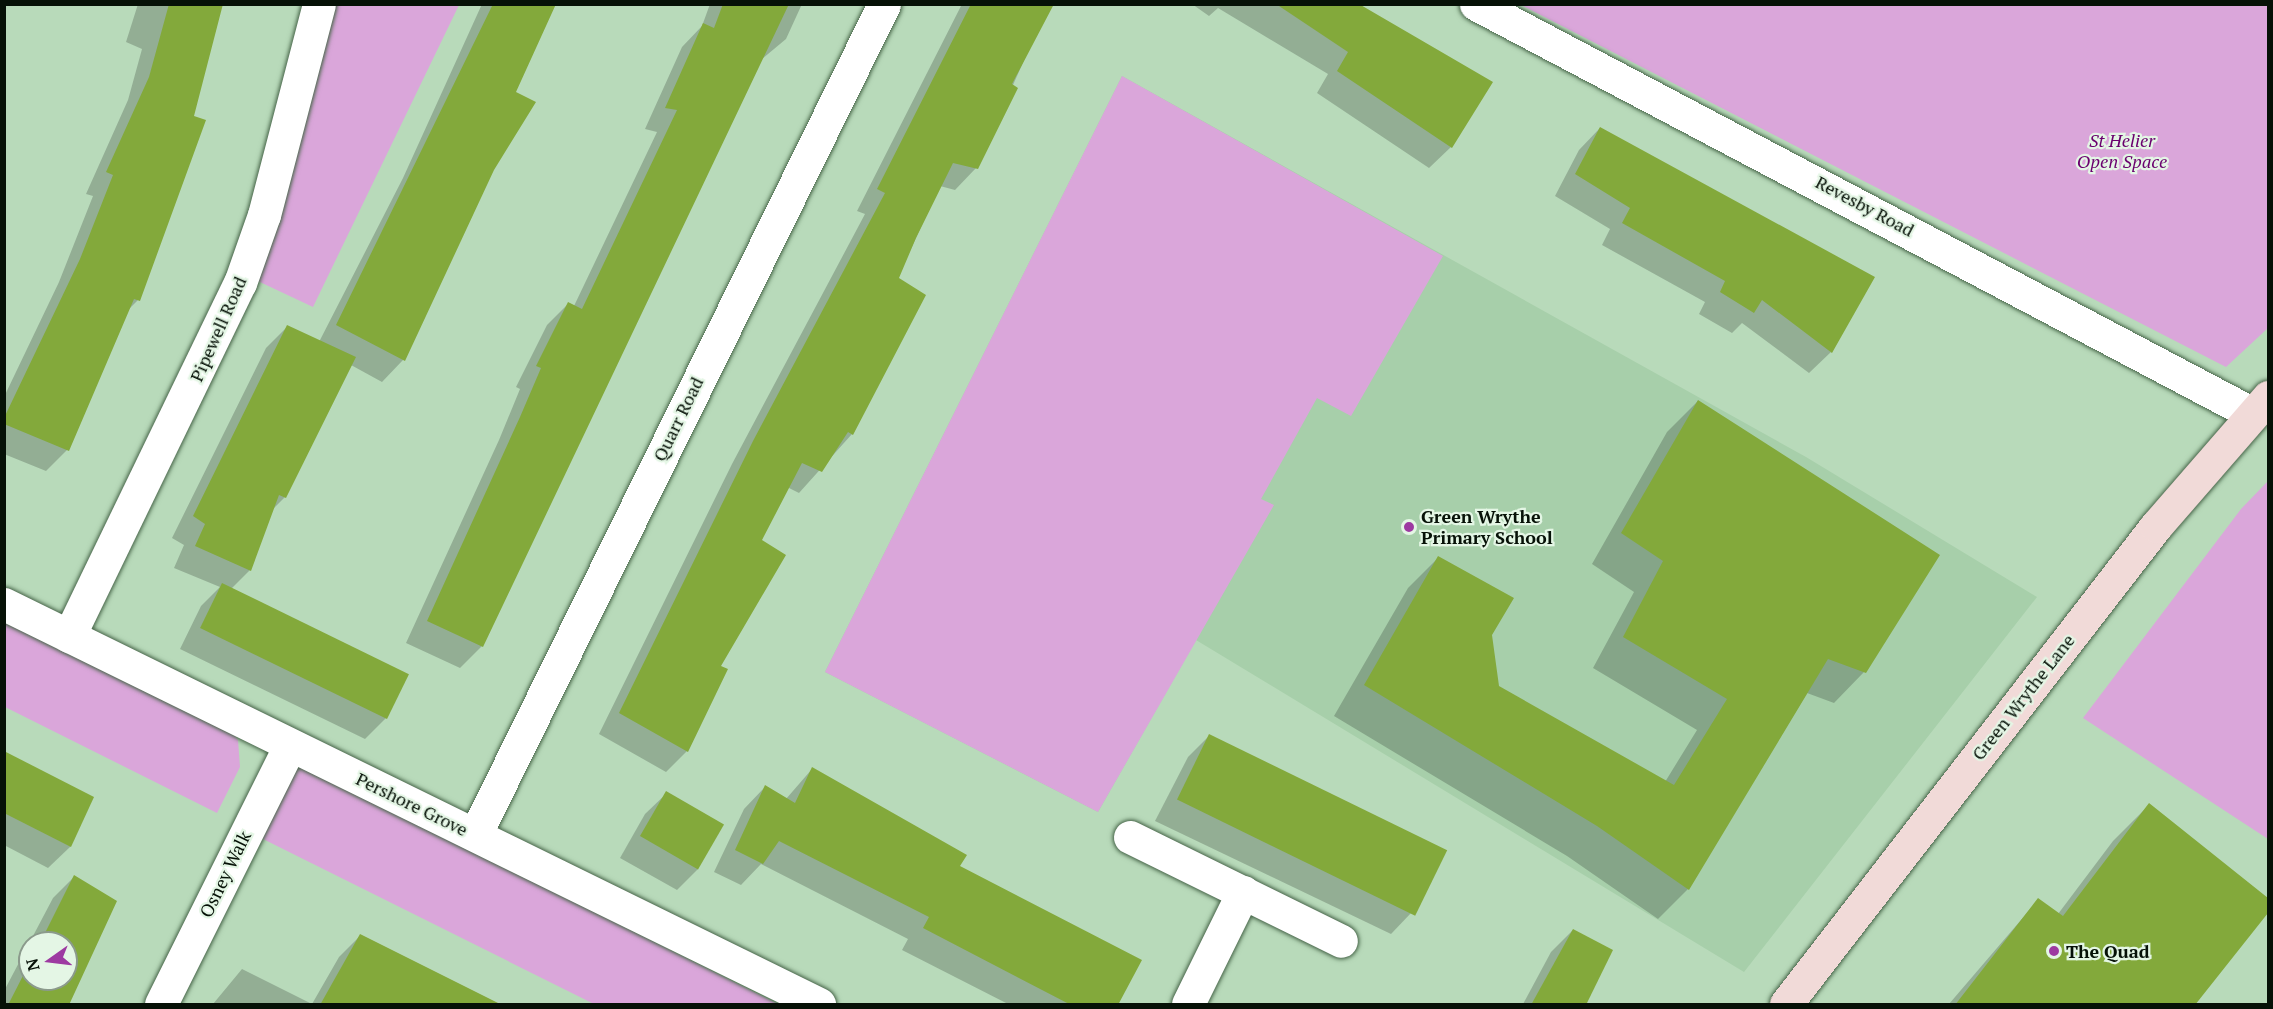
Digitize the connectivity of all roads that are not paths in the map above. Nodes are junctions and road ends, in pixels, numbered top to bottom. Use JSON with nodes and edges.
{"nodes":[{"id":1,"x":319,"y":4,"type":"edge"},
{"id":2,"x":884,"y":4,"type":"edge"},
{"id":3,"x":1476,"y":4,"type":"edge"},
{"id":4,"x":2260,"y":405,"type":"edge"},
{"id":5,"x":4,"y":604,"type":"edge"},
{"id":6,"x":69,"y":636,"type":"junction"},
{"id":7,"x":290,"y":744,"type":"junction"},
{"id":8,"x":475,"y":835,"type":"junction"},
{"id":9,"x":1130,"y":837,"type":"dead end"},
{"id":10,"x":1243,"y":892,"type":"junction"},
{"id":11,"x":1341,"y":941,"type":"dead end"},
{"id":12,"x":161,"y":1005,"type":"edge"},
{"id":13,"x":819,"y":1005,"type":"edge"},
{"id":14,"x":1188,"y":1005,"type":"edge"},
{"id":15,"x":1786,"y":1005,"type":"edge"}],
"edges":[{"from":1,"to":6,"type":"street","name":"Pipewell Road"},
{"from":2,"to":8,"type":"street","name":"Quarr Road"},
{"from":3,"to":4,"type":"street","name":"Revesby Road"},
{"from":4,"to":15,"type":"street","name":"Green Wrythe Lane"},
{"from":5,"to":6,"type":"street","name":"Pershore Grove"},
{"from":6,"to":7,"type":"street","name":"Pershore Grove"},
{"from":7,"to":8,"type":"street","name":"Pershore Grove"},
{"from":7,"to":12,"type":"street","name":"Osney Walk"},
{"from":8,"to":13,"type":"street","name":"Pershore Grove"},
{"from":9,"to":10,"type":"street"},
{"from":10,"to":11,"type":"street"},
{"from":10,"to":14,"type":"street"}]}
